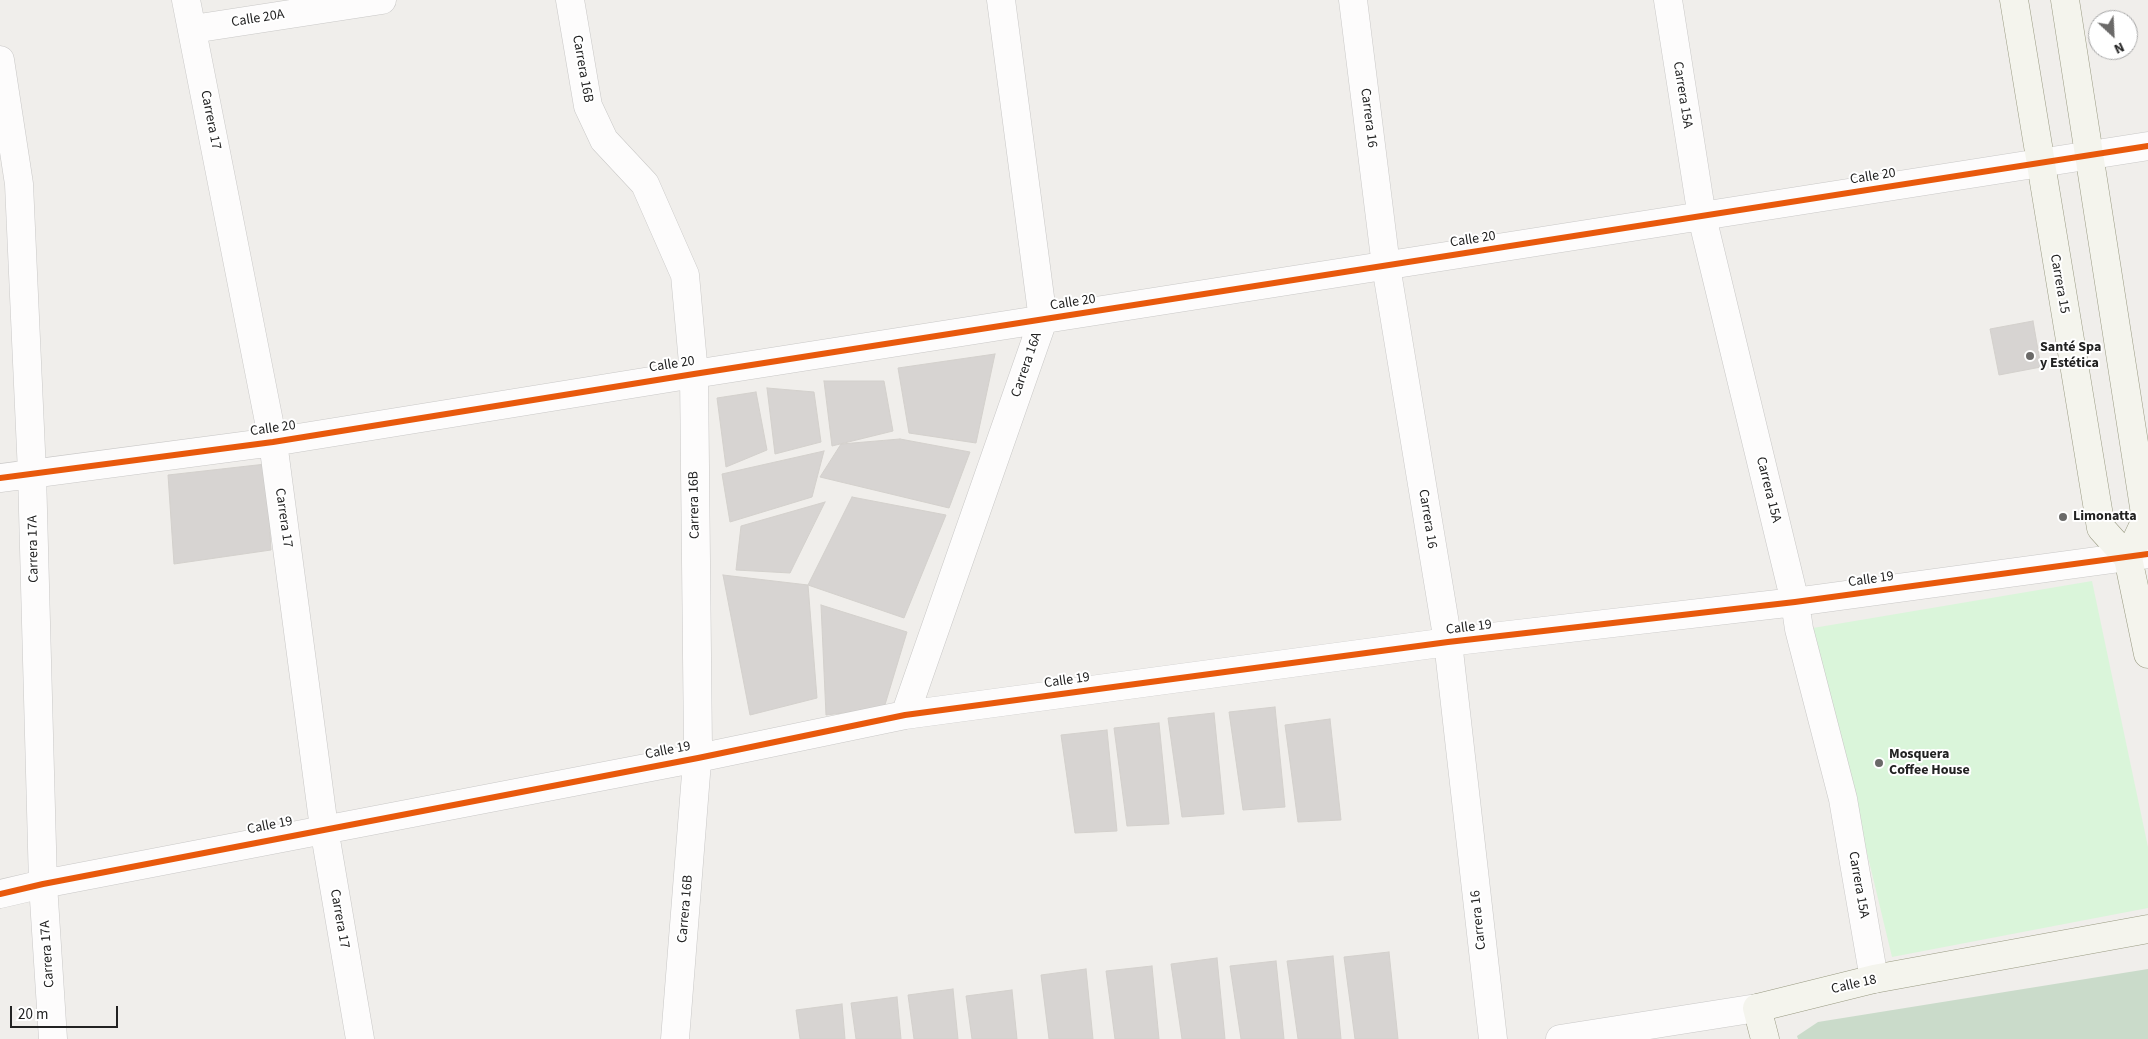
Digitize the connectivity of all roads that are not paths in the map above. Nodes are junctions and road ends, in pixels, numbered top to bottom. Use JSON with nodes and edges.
{"nodes":[{"id":1,"x":186,"y":0,"type":"edge"},
{"id":2,"x":382,"y":0,"type":"edge"},
{"id":3,"x":570,"y":0,"type":"edge"},
{"id":4,"x":1001,"y":0,"type":"edge"},
{"id":5,"x":1353,"y":0,"type":"edge"},
{"id":6,"x":1668,"y":0,"type":"edge"},
{"id":7,"x":2014,"y":0,"type":"edge"},
{"id":8,"x":2065,"y":0,"type":"edge"},
{"id":9,"x":192,"y":29,"type":"junction"},
{"id":10,"x":0,"y":60,"type":"edge"},
{"id":11,"x":2148,"y":146,"type":"edge"},
{"id":12,"x":2090,"y":157,"type":"junction"},
{"id":13,"x":2039,"y":164,"type":"junction"},
{"id":14,"x":1702,"y":217,"type":"junction"},
{"id":15,"x":1386,"y":266,"type":"junction"},
{"id":16,"x":1043,"y":320,"type":"junction"},
{"id":17,"x":694,"y":374,"type":"junction"},
{"id":18,"x":272,"y":442,"type":"junction"},
{"id":19,"x":32,"y":473,"type":"junction"},
{"id":20,"x":0,"y":478,"type":"edge"},
{"id":21,"x":2138,"y":556,"type":"edge"},
{"id":22,"x":1796,"y":602,"type":"junction"},
{"id":23,"x":1448,"y":642,"type":"junction"},
{"id":24,"x":2148,"y":654,"type":"edge"},
{"id":25,"x":905,"y":715,"type":"junction"},
{"id":26,"x":698,"y":758,"type":"junction"},
{"id":27,"x":324,"y":828,"type":"junction"},
{"id":28,"x":43,"y":884,"type":"junction"},
{"id":29,"x":0,"y":894,"type":"edge"},
{"id":30,"x":2148,"y":929,"type":"edge"},
{"id":31,"x":1874,"y":979,"type":"junction"},
{"id":32,"x":1757,"y":1008,"type":"junction"},
{"id":33,"x":53,"y":1039,"type":"edge"},
{"id":34,"x":360,"y":1039,"type":"edge"},
{"id":35,"x":675,"y":1039,"type":"edge"},
{"id":36,"x":1493,"y":1039,"type":"edge"},
{"id":37,"x":1560,"y":1039,"type":"edge"},
{"id":38,"x":1764,"y":1039,"type":"edge"}],
"edges":[{"from":1,"to":9,"type":"street","name":"Carrera 17"},
{"from":2,"to":9,"type":"street","name":"Calle 20A"},
{"from":3,"to":17,"type":"street","name":"Carrera 16B"},
{"from":4,"to":16,"type":"street","name":"Carrera 16A"},
{"from":5,"to":15,"type":"street","name":"Carrera 16"},
{"from":6,"to":14,"type":"street","name":"Carrera 15A"},
{"from":7,"to":13,"type":"street","name":"Carrera 15"},
{"from":8,"to":12,"type":"street"},
{"from":9,"to":18,"type":"street","name":"Carrera 17"},
{"from":10,"to":19,"type":"street","name":"Carrera 17A"},
{"from":11,"to":12,"type":"street","name":"Calle 20"},
{"from":12,"to":13,"type":"street","name":"Calle 20"},
{"from":12,"to":21,"type":"street"},
{"from":13,"to":14,"type":"street","name":"Calle 20"},
{"from":13,"to":21,"type":"street","name":"Carrera 15"},
{"from":14,"to":15,"type":"street","name":"Calle 20"},
{"from":14,"to":22,"type":"street","name":"Carrera 15A"},
{"from":15,"to":16,"type":"street","name":"Calle 20"},
{"from":15,"to":23,"type":"street","name":"Carrera 16"},
{"from":16,"to":17,"type":"street","name":"Calle 20"},
{"from":16,"to":25,"type":"street","name":"Carrera 16A"},
{"from":17,"to":18,"type":"street","name":"Calle 20"},
{"from":17,"to":26,"type":"street","name":"Carrera 16B"},
{"from":18,"to":19,"type":"street","name":"Calle 20"},
{"from":18,"to":27,"type":"street","name":"Carrera 17"},
{"from":19,"to":20,"type":"street","name":"Calle 20"},
{"from":19,"to":28,"type":"street","name":"Carrera 17A"},
{"from":21,"to":22,"type":"street","name":"Calle 19"},
{"from":21,"to":24,"type":"street"},
{"from":22,"to":23,"type":"street","name":"Calle 19"},
{"from":22,"to":31,"type":"street","name":"Carrera 15A"},
{"from":23,"to":25,"type":"street","name":"Calle 19"},
{"from":23,"to":36,"type":"street","name":"Carrera 16"},
{"from":25,"to":26,"type":"street","name":"Calle 19"},
{"from":26,"to":27,"type":"street","name":"Calle 19"},
{"from":26,"to":35,"type":"street","name":"Carrera 16B"},
{"from":27,"to":28,"type":"street","name":"Calle 19"},
{"from":27,"to":34,"type":"street","name":"Carrera 17"},
{"from":28,"to":29,"type":"street","name":"Calle 19"},
{"from":28,"to":33,"type":"street","name":"Carrera 17A"},
{"from":30,"to":31,"type":"street","name":"Calle 18"},
{"from":31,"to":32,"type":"street","name":"Calle 18"},
{"from":32,"to":37,"type":"street","name":"Calle 18"},
{"from":32,"to":38,"type":"street"}]}
